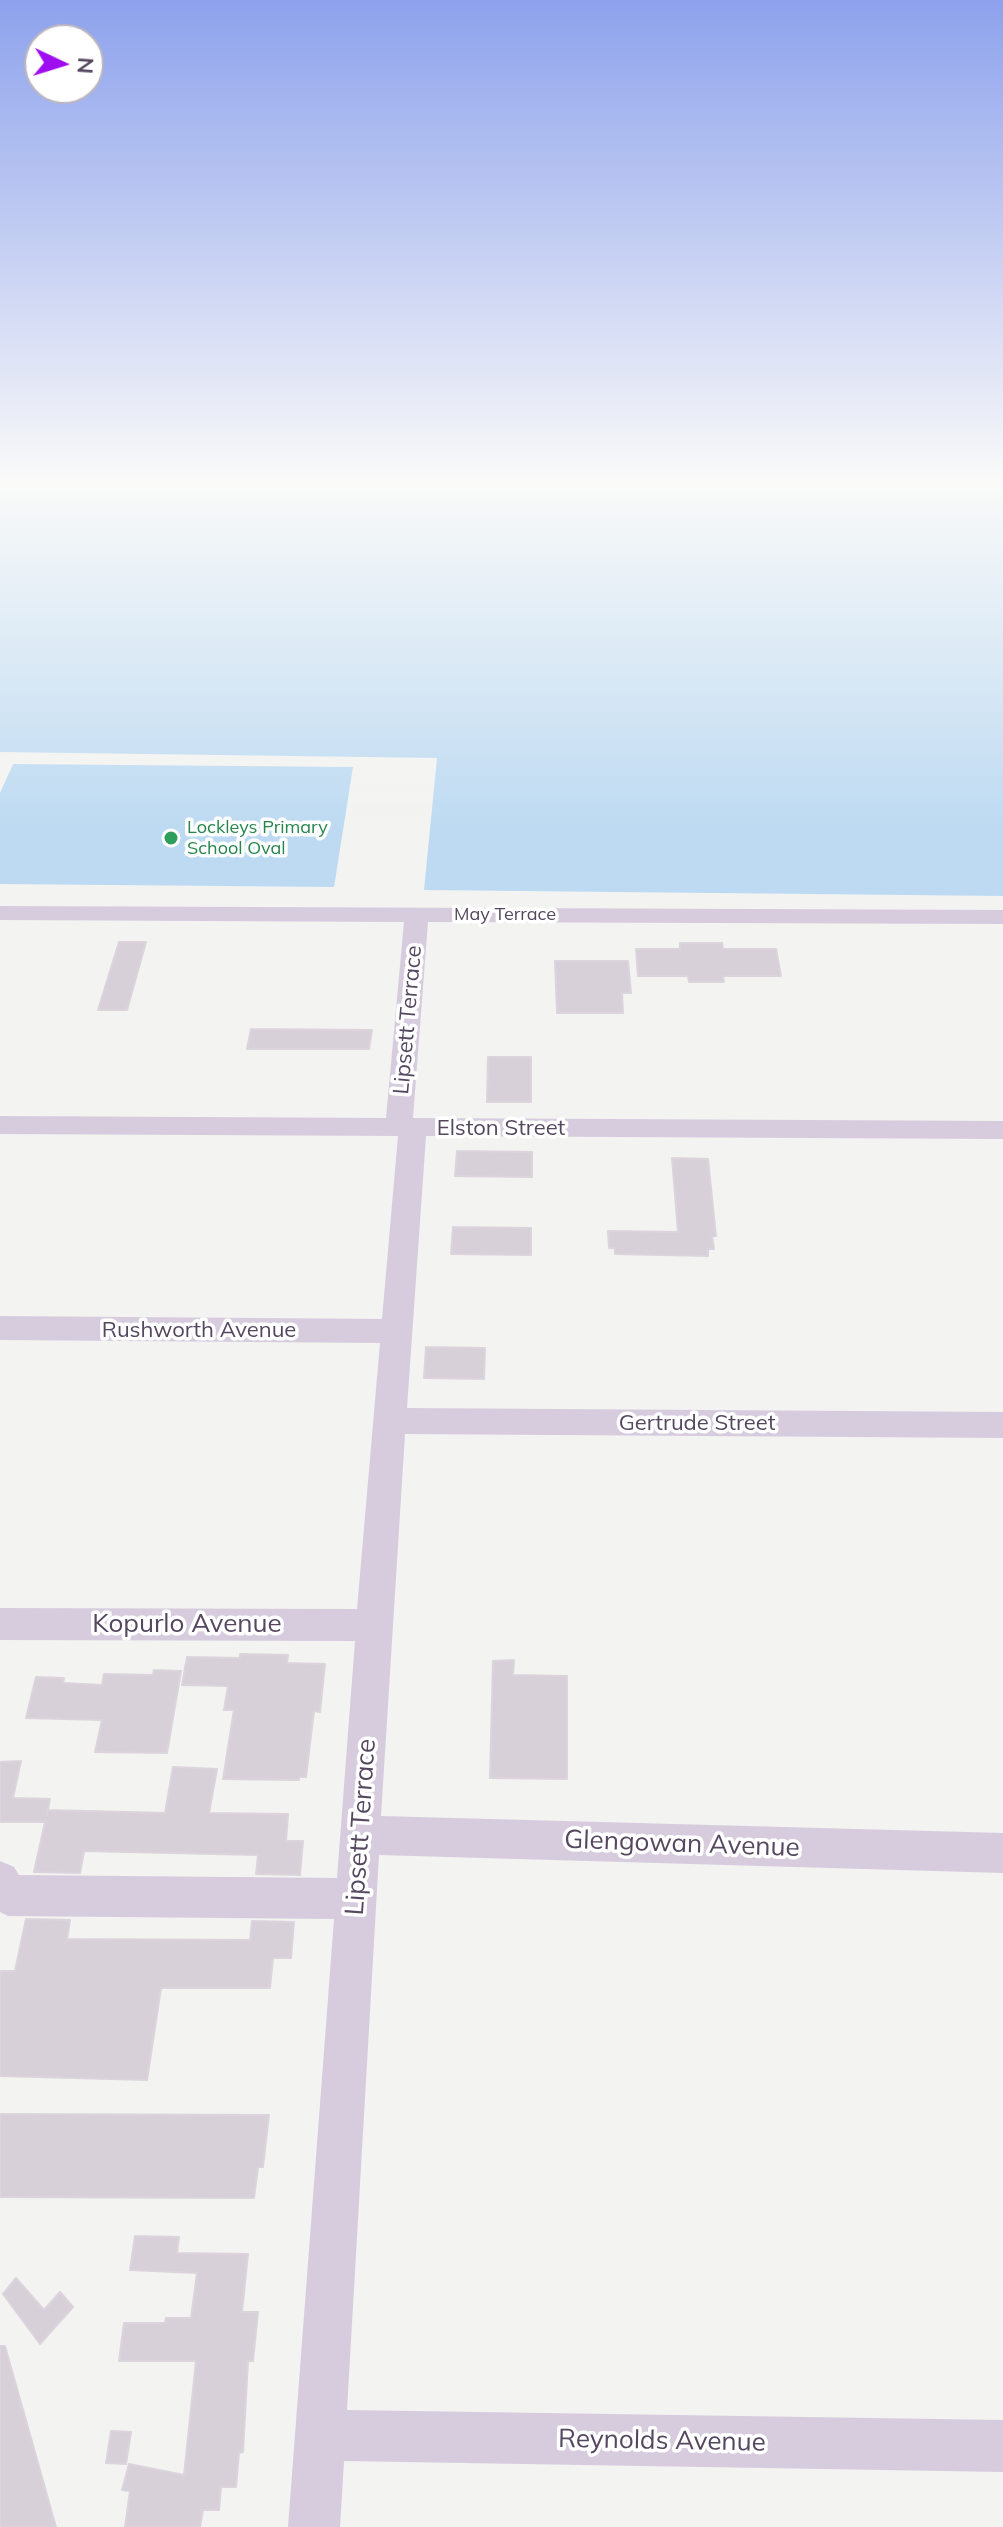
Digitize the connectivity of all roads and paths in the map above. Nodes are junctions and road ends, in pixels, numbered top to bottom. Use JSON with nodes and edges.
{"nodes":[{"id":1,"x":2,"y":914,"type":"edge"},
{"id":2,"x":417,"y":915,"type":"junction"},
{"id":3,"x":1003,"y":917,"type":"edge"},
{"id":4,"x":0,"y":1125,"type":"edge"},
{"id":5,"x":406,"y":1126,"type":"junction"},
{"id":6,"x":1003,"y":1130,"type":"edge"},
{"id":7,"x":0,"y":1328,"type":"edge"},
{"id":8,"x":397,"y":1331,"type":"junction"},
{"id":9,"x":391,"y":1421,"type":"junction"},
{"id":10,"x":1003,"y":1425,"type":"edge"},
{"id":11,"x":0,"y":1624,"type":"edge"},
{"id":12,"x":374,"y":1625,"type":"junction"},
{"id":13,"x":360,"y":1835,"type":"junction"},
{"id":14,"x":1003,"y":1853,"type":"edge"},
{"id":15,"x":3,"y":1893,"type":"edge"},
{"id":16,"x":356,"y":1899,"type":"junction"},
{"id":17,"x":320,"y":2435,"type":"junction"},
{"id":18,"x":1003,"y":2446,"type":"edge"},
{"id":19,"x":314,"y":2527,"type":"edge"}],
"edges":[{"from":1,"to":2,"type":"street","name":"May Terrace"},
{"from":2,"to":3,"type":"street","name":"May Terrace"},
{"from":2,"to":5,"type":"street","name":"Lipsett Terrace"},
{"from":4,"to":5,"type":"street","name":"Elston Street"},
{"from":5,"to":6,"type":"street","name":"Elston Street"},
{"from":5,"to":8,"type":"street","name":"Lipsett Terrace"},
{"from":7,"to":8,"type":"street","name":"Rushworth Avenue"},
{"from":8,"to":9,"type":"street","name":"Lipsett Terrace"},
{"from":9,"to":10,"type":"street","name":"Gertrude Street"},
{"from":9,"to":12,"type":"street","name":"Lipsett Terrace"},
{"from":11,"to":12,"type":"street","name":"Kopurlo Avenue"},
{"from":12,"to":13,"type":"street","name":"Lipsett Terrace"},
{"from":13,"to":14,"type":"street","name":"Glengowan Avenue"},
{"from":13,"to":16,"type":"street","name":"Lipsett Terrace"},
{"from":15,"to":16,"type":"street"},
{"from":16,"to":17,"type":"street","name":"Lipsett Terrace"},
{"from":17,"to":18,"type":"street","name":"Reynolds Avenue"},
{"from":17,"to":19,"type":"street","name":"Lipsett Terrace"}]}
